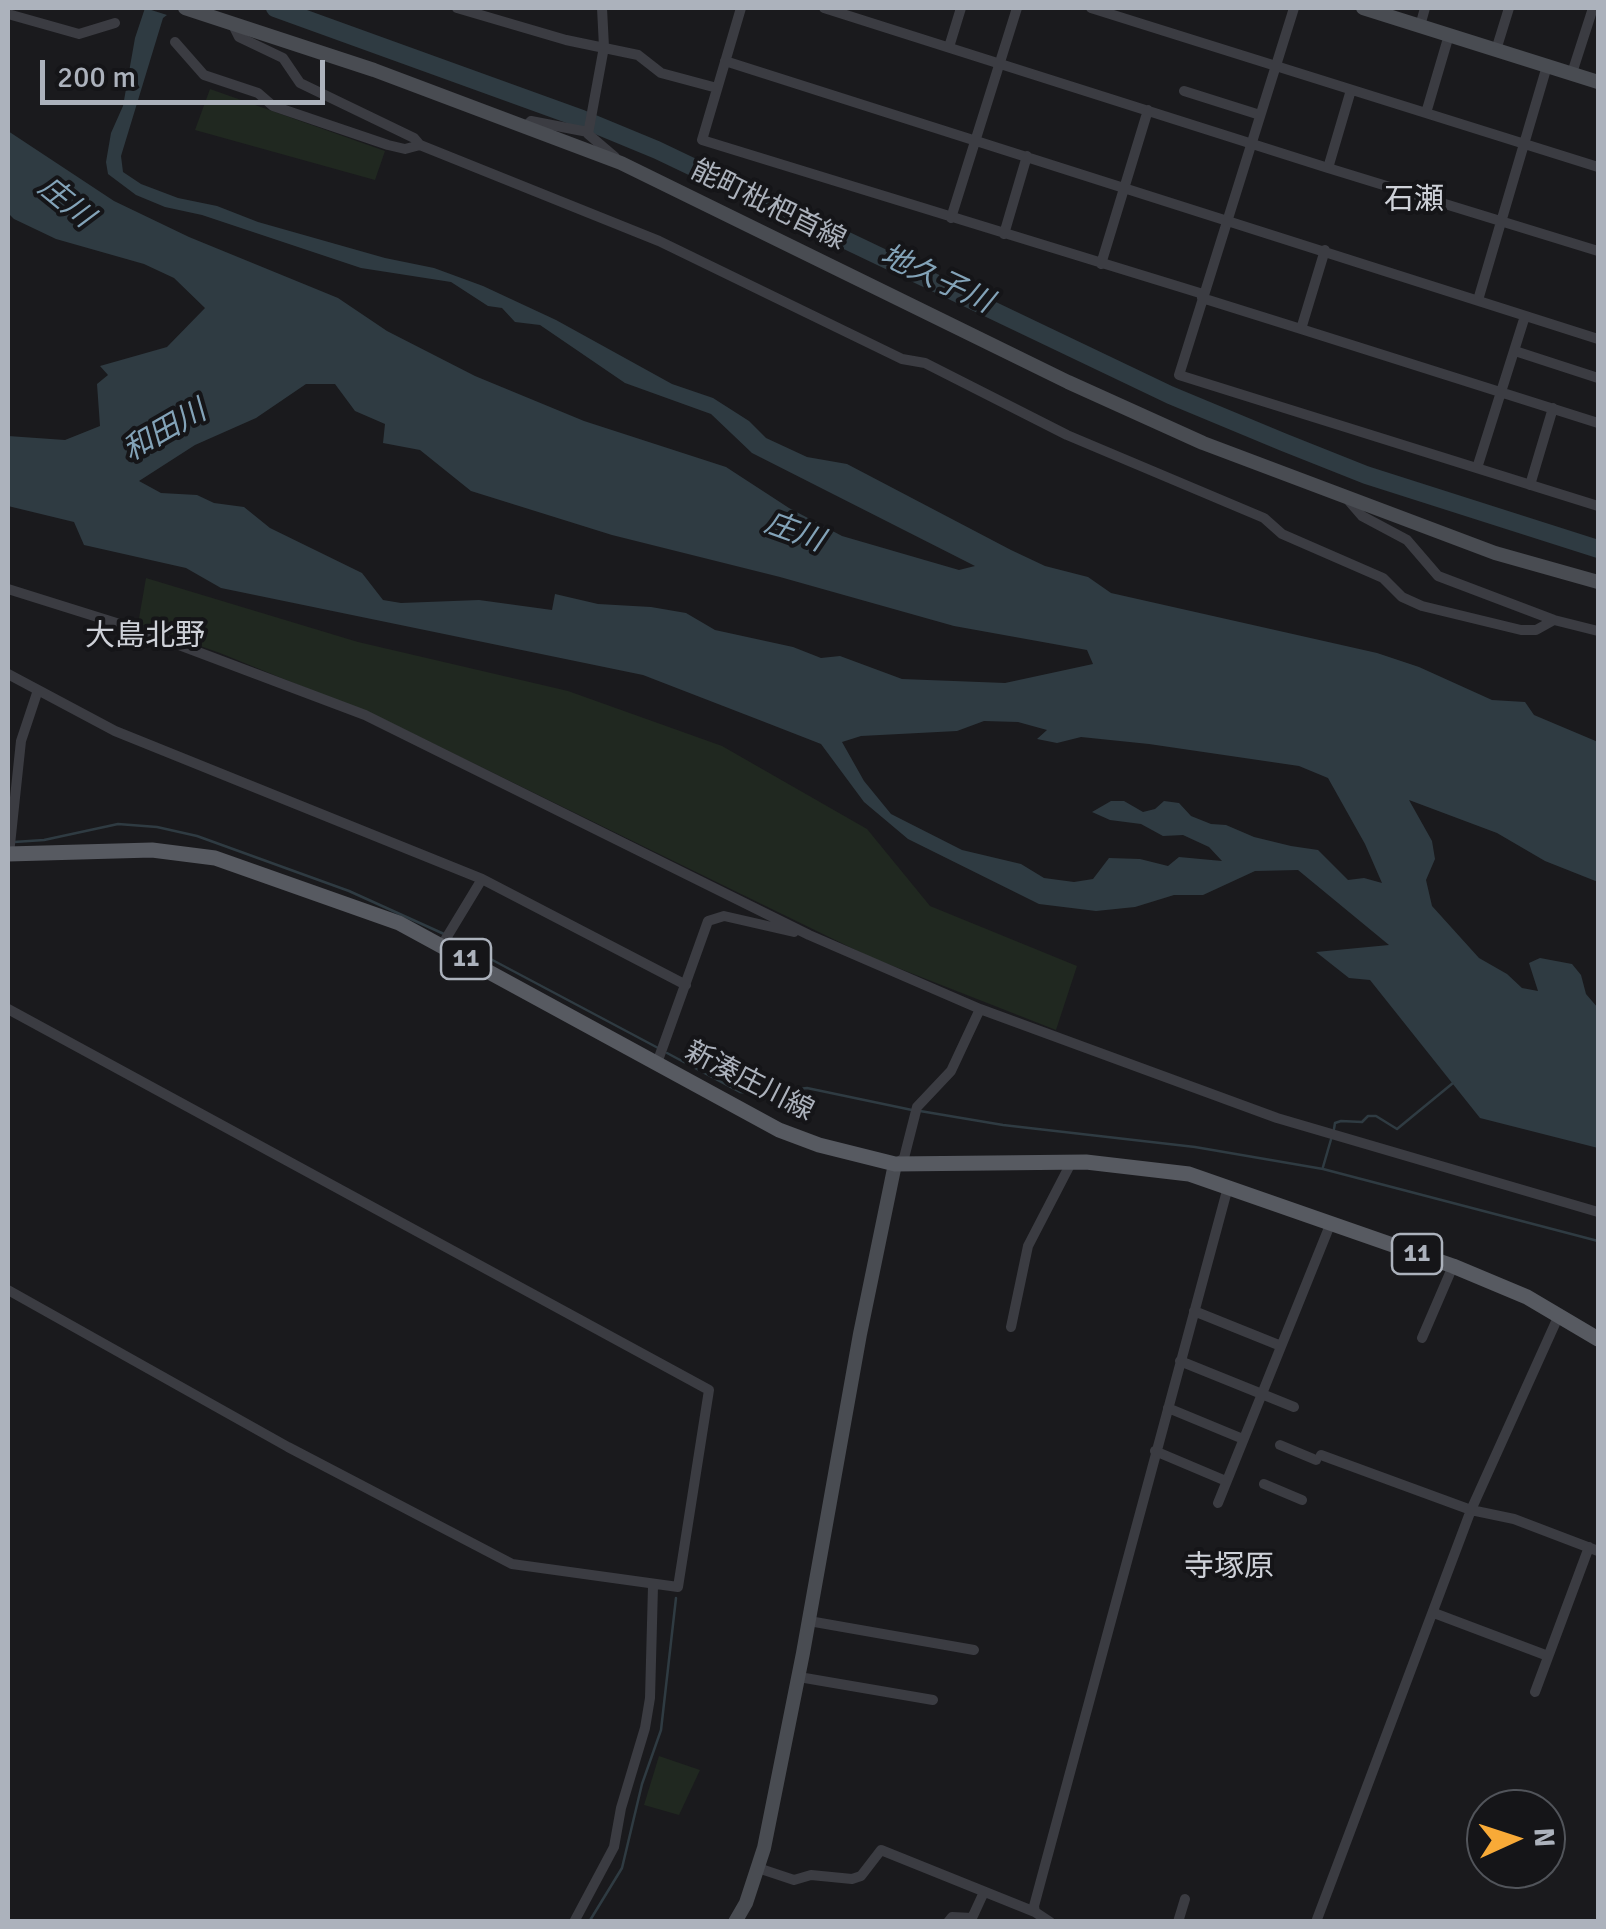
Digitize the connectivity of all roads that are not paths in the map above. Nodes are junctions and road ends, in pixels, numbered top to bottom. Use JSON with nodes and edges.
{"nodes":[{"id":1,"x":188,"y":8,"type":"edge"},
{"id":2,"x":457,"y":8,"type":"edge"},
{"id":3,"x":602,"y":8,"type":"edge"},
{"id":4,"x":741,"y":8,"type":"edge"},
{"id":5,"x":824,"y":8,"type":"edge"},
{"id":6,"x":961,"y":8,"type":"edge"},
{"id":7,"x":1017,"y":8,"type":"edge"},
{"id":8,"x":1091,"y":8,"type":"edge"},
{"id":9,"x":1294,"y":8,"type":"edge"},
{"id":10,"x":1363,"y":8,"type":"edge"},
{"id":11,"x":1425,"y":8,"type":"edge"},
{"id":12,"x":1510,"y":8,"type":"edge"},
{"id":13,"x":1593,"y":8,"type":"edge"},
{"id":14,"x":8,"y":14,"type":"edge"},
{"id":15,"x":232,"y":22,"type":"junction"},
{"id":16,"x":115,"y":24,"type":"dead end"},
{"id":17,"x":1420,"y":26,"type":"junction"},
{"id":18,"x":1449,"y":35,"type":"junction"},
{"id":19,"x":176,"y":42,"type":"dead end"},
{"id":20,"x":604,"y":46,"type":"junction"},
{"id":21,"x":949,"y":48,"type":"junction"},
{"id":22,"x":1496,"y":50,"type":"junction"},
{"id":23,"x":725,"y":61,"type":"junction"},
{"id":24,"x":1000,"y":64,"type":"junction"},
{"id":25,"x":1275,"y":64,"type":"junction"},
{"id":26,"x":1547,"y":66,"type":"junction"},
{"id":27,"x":1572,"y":73,"type":"junction"},
{"id":28,"x":1598,"y":82,"type":"edge"},
{"id":29,"x":717,"y":88,"type":"junction"},
{"id":30,"x":1351,"y":90,"type":"junction"},
{"id":31,"x":1184,"y":92,"type":"dead end"},
{"id":32,"x":1148,"y":110,"type":"junction"},
{"id":33,"x":1426,"y":113,"type":"junction"},
{"id":34,"x":1260,"y":115,"type":"junction"},
{"id":35,"x":526,"y":126,"type":"junction"},
{"id":36,"x":588,"y":132,"type":"junction"},
{"id":37,"x":975,"y":140,"type":"junction"},
{"id":38,"x":1252,"y":142,"type":"junction"},
{"id":39,"x":1525,"y":144,"type":"junction"},
{"id":40,"x":420,"y":146,"type":"junction"},
{"id":41,"x":1028,"y":156,"type":"junction"},
{"id":42,"x":622,"y":163,"type":"junction"},
{"id":43,"x":1598,"y":167,"type":"edge"},
{"id":44,"x":1328,"y":168,"type":"junction"},
{"id":45,"x":1126,"y":187,"type":"junction"},
{"id":46,"x":951,"y":218,"type":"junction"},
{"id":47,"x":1228,"y":219,"type":"junction"},
{"id":48,"x":1503,"y":221,"type":"junction"},
{"id":49,"x":1004,"y":234,"type":"junction"},
{"id":50,"x":1325,"y":250,"type":"junction"},
{"id":51,"x":1598,"y":251,"type":"edge"},
{"id":52,"x":1101,"y":264,"type":"junction"},
{"id":53,"x":1202,"y":296,"type":"junction"},
{"id":54,"x":1478,"y":300,"type":"junction"},
{"id":55,"x":1525,"y":316,"type":"junction"},
{"id":56,"x":1301,"y":329,"type":"junction"},
{"id":57,"x":1598,"y":339,"type":"edge"},
{"id":58,"x":1515,"y":350,"type":"junction"},
{"id":59,"x":1598,"y":378,"type":"edge"},
{"id":60,"x":1501,"y":393,"type":"junction"},
{"id":61,"x":1553,"y":408,"type":"junction"},
{"id":62,"x":1598,"y":423,"type":"edge"},
{"id":63,"x":1478,"y":468,"type":"junction"},
{"id":64,"x":1530,"y":485,"type":"junction"},
{"id":65,"x":1348,"y":500,"type":"junction"},
{"id":66,"x":1598,"y":503,"type":"edge"},
{"id":67,"x":1598,"y":582,"type":"edge"},
{"id":68,"x":8,"y":589,"type":"edge"},
{"id":69,"x":1554,"y":620,"type":"junction"},
{"id":70,"x":1598,"y":631,"type":"edge"},
{"id":71,"x":8,"y":674,"type":"edge"},
{"id":72,"x":38,"y":690,"type":"junction"},
{"id":73,"x":13,"y":757,"type":"edge"},
{"id":74,"x":8,"y":856,"type":"edge"},
{"id":75,"x":482,"y":879,"type":"junction"},
{"id":76,"x":809,"y":935,"type":"junction"},
{"id":77,"x":442,"y":946,"type":"junction"},
{"id":78,"x":686,"y":985,"type":"junction"},
{"id":79,"x":980,"y":1008,"type":"junction"},
{"id":80,"x":8,"y":1009,"type":"edge"},
{"id":81,"x":656,"y":1063,"type":"junction"},
{"id":82,"x":1071,"y":1163,"type":"junction"},
{"id":83,"x":895,"y":1164,"type":"junction"},
{"id":84,"x":1228,"y":1186,"type":"junction"},
{"id":85,"x":1598,"y":1212,"type":"edge"},
{"id":86,"x":1330,"y":1225,"type":"junction"},
{"id":87,"x":1453,"y":1266,"type":"junction"},
{"id":88,"x":8,"y":1290,"type":"edge"},
{"id":89,"x":1194,"y":1311,"type":"junction"},
{"id":90,"x":1560,"y":1315,"type":"junction"},
{"id":91,"x":1011,"y":1326,"type":"dead end"},
{"id":92,"x":1422,"y":1338,"type":"dead end"},
{"id":93,"x":1598,"y":1339,"type":"edge"},
{"id":94,"x":1281,"y":1346,"type":"junction"},
{"id":95,"x":1180,"y":1361,"type":"junction"},
{"id":96,"x":1261,"y":1394,"type":"junction"},
{"id":97,"x":1294,"y":1407,"type":"dead end"},
{"id":98,"x":1168,"y":1408,"type":"junction"},
{"id":99,"x":1243,"y":1439,"type":"junction"},
{"id":100,"x":1280,"y":1444,"type":"dead end"},
{"id":101,"x":1156,"y":1451,"type":"junction"},
{"id":102,"x":1226,"y":1480,"type":"junction"},
{"id":103,"x":1264,"y":1484,"type":"dead end"},
{"id":104,"x":1302,"y":1500,"type":"dead end"},
{"id":105,"x":1218,"y":1502,"type":"dead end"},
{"id":106,"x":1471,"y":1510,"type":"junction"},
{"id":107,"x":1594,"y":1549,"type":"edge"},
{"id":108,"x":653,"y":1586,"type":"junction"},
{"id":109,"x":1434,"y":1613,"type":"junction"},
{"id":110,"x":809,"y":1621,"type":"junction"},
{"id":111,"x":974,"y":1650,"type":"dead end"},
{"id":112,"x":1548,"y":1656,"type":"junction"},
{"id":113,"x":798,"y":1677,"type":"junction"},
{"id":114,"x":1535,"y":1692,"type":"dead end"},
{"id":115,"x":933,"y":1700,"type":"dead end"},
{"id":116,"x":758,"y":1868,"type":"junction"},
{"id":117,"x":984,"y":1892,"type":"junction"},
{"id":118,"x":1185,"y":1899,"type":"dead end"},
{"id":119,"x":1032,"y":1915,"type":"edge"},
{"id":120,"x":574,"y":1922,"type":"edge"},
{"id":121,"x":735,"y":1922,"type":"edge"},
{"id":122,"x":948,"y":1922,"type":"edge"},
{"id":123,"x":1050,"y":1922,"type":"edge"},
{"id":124,"x":1178,"y":1922,"type":"edge"},
{"id":125,"x":1316,"y":1922,"type":"edge"}],
"edges":[{"from":1,"to":15,"type":"main road","name":"能町枇杷首線"},
{"from":2,"to":20,"type":"street"},
{"from":3,"to":20,"type":"street"},
{"from":4,"to":23,"type":"street"},
{"from":5,"to":21,"type":"street"},
{"from":6,"to":21,"type":"street"},
{"from":7,"to":24,"type":"street"},
{"from":8,"to":25,"type":"street"},
{"from":9,"to":25,"type":"street"},
{"from":10,"to":17,"type":"main road"},
{"from":11,"to":17,"type":"street"},
{"from":12,"to":22,"type":"street"},
{"from":13,"to":27,"type":"street"},
{"from":14,"to":16,"type":"street"},
{"from":15,"to":35,"type":"main road","name":"能町枇杷首線"},
{"from":15,"to":40,"type":"street"},
{"from":17,"to":18,"type":"main road"},
{"from":18,"to":22,"type":"main road"},
{"from":18,"to":33,"type":"street"},
{"from":19,"to":40,"type":"street"},
{"from":20,"to":29,"type":"street"},
{"from":20,"to":36,"type":"street"},
{"from":21,"to":24,"type":"street"},
{"from":22,"to":26,"type":"main road"},
{"from":23,"to":29,"type":"street"},
{"from":23,"to":37,"type":"street"},
{"from":24,"to":32,"type":"street"},
{"from":24,"to":37,"type":"street"},
{"from":25,"to":30,"type":"street"},
{"from":25,"to":34,"type":"street"},
{"from":26,"to":27,"type":"main road"},
{"from":26,"to":39,"type":"street"},
{"from":27,"to":28,"type":"main road"},
{"from":29,"to":46,"type":"street"},
{"from":30,"to":33,"type":"street"},
{"from":30,"to":44,"type":"street"},
{"from":31,"to":34,"type":"street"},
{"from":32,"to":38,"type":"street"},
{"from":32,"to":45,"type":"street"},
{"from":33,"to":39,"type":"street"},
{"from":34,"to":38,"type":"street"},
{"from":35,"to":36,"type":"street"},
{"from":35,"to":42,"type":"main road","name":"能町枇杷首線"},
{"from":36,"to":42,"type":"street"},
{"from":37,"to":41,"type":"street"},
{"from":37,"to":46,"type":"street"},
{"from":38,"to":44,"type":"street"},
{"from":38,"to":47,"type":"street"},
{"from":39,"to":43,"type":"street"},
{"from":39,"to":48,"type":"street"},
{"from":40,"to":69,"type":"street"},
{"from":41,"to":45,"type":"street"},
{"from":41,"to":49,"type":"street"},
{"from":42,"to":65,"type":"main road","name":"能町枇杷首線"},
{"from":44,"to":48,"type":"street"},
{"from":45,"to":47,"type":"street"},
{"from":45,"to":52,"type":"street"},
{"from":46,"to":49,"type":"street"},
{"from":47,"to":50,"type":"street"},
{"from":47,"to":53,"type":"street"},
{"from":48,"to":51,"type":"street"},
{"from":48,"to":54,"type":"street"},
{"from":49,"to":52,"type":"street"},
{"from":50,"to":54,"type":"street"},
{"from":50,"to":56,"type":"street"},
{"from":52,"to":53,"type":"street"},
{"from":53,"to":56,"type":"street"},
{"from":53,"to":63,"type":"street"},
{"from":54,"to":55,"type":"street"},
{"from":55,"to":57,"type":"street"},
{"from":55,"to":58,"type":"street"},
{"from":56,"to":60,"type":"street"},
{"from":58,"to":59,"type":"street"},
{"from":58,"to":60,"type":"street"},
{"from":60,"to":61,"type":"street"},
{"from":60,"to":63,"type":"street"},
{"from":61,"to":62,"type":"street"},
{"from":61,"to":64,"type":"street"},
{"from":63,"to":64,"type":"street"},
{"from":64,"to":66,"type":"street"},
{"from":65,"to":67,"type":"main road","name":"能町枇杷首線"},
{"from":65,"to":69,"type":"street"},
{"from":68,"to":76,"type":"street"},
{"from":69,"to":70,"type":"street"},
{"from":71,"to":72,"type":"street"},
{"from":72,"to":73,"type":"street"},
{"from":72,"to":75,"type":"street"},
{"from":73,"to":74,"type":"street"},
{"from":74,"to":77,"type":"main road","name":"新湊庄川線","number":"11"},
{"from":75,"to":77,"type":"street"},
{"from":75,"to":78,"type":"street"},
{"from":76,"to":78,"type":"street"},
{"from":76,"to":79,"type":"street"},
{"from":77,"to":81,"type":"main road","name":"新湊庄川線","number":"11"},
{"from":78,"to":81,"type":"street"},
{"from":79,"to":83,"type":"street"},
{"from":79,"to":85,"type":"street"},
{"from":80,"to":108,"type":"street"},
{"from":81,"to":83,"type":"main road","name":"新湊庄川線","number":"11"},
{"from":82,"to":83,"type":"main road","name":"新湊庄川線","number":"11"},
{"from":82,"to":84,"type":"main road","name":"新湊庄川線","number":"11"},
{"from":82,"to":91,"type":"street"},
{"from":83,"to":110,"type":"main road"},
{"from":84,"to":86,"type":"main road","name":"新湊庄川線","number":"11"},
{"from":84,"to":89,"type":"street"},
{"from":86,"to":87,"type":"main road","name":"新湊庄川線","number":"11"},
{"from":86,"to":94,"type":"street"},
{"from":87,"to":90,"type":"main road","name":"新湊庄川線","number":"11"},
{"from":87,"to":92,"type":"street"},
{"from":88,"to":108,"type":"street"},
{"from":89,"to":94,"type":"street"},
{"from":89,"to":95,"type":"street"},
{"from":90,"to":93,"type":"main road","name":"新湊庄川線","number":"11"},
{"from":90,"to":106,"type":"street"},
{"from":94,"to":96,"type":"street"},
{"from":95,"to":96,"type":"street"},
{"from":95,"to":98,"type":"street"},
{"from":96,"to":97,"type":"street"},
{"from":96,"to":99,"type":"street"},
{"from":98,"to":99,"type":"street"},
{"from":98,"to":101,"type":"street"},
{"from":99,"to":102,"type":"street"},
{"from":100,"to":106,"type":"street"},
{"from":101,"to":102,"type":"street"},
{"from":101,"to":119,"type":"street"},
{"from":102,"to":105,"type":"street"},
{"from":103,"to":104,"type":"street"},
{"from":106,"to":107,"type":"street"},
{"from":106,"to":109,"type":"street"},
{"from":107,"to":112,"type":"street"},
{"from":108,"to":120,"type":"street"},
{"from":109,"to":112,"type":"street"},
{"from":109,"to":125,"type":"street"},
{"from":110,"to":111,"type":"street"},
{"from":110,"to":113,"type":"main road"},
{"from":112,"to":114,"type":"street"},
{"from":113,"to":115,"type":"street"},
{"from":113,"to":116,"type":"main road"},
{"from":116,"to":117,"type":"street"},
{"from":116,"to":121,"type":"main road"},
{"from":117,"to":119,"type":"street"},
{"from":117,"to":122,"type":"street"},
{"from":118,"to":124,"type":"street"},
{"from":119,"to":123,"type":"street"}]}
